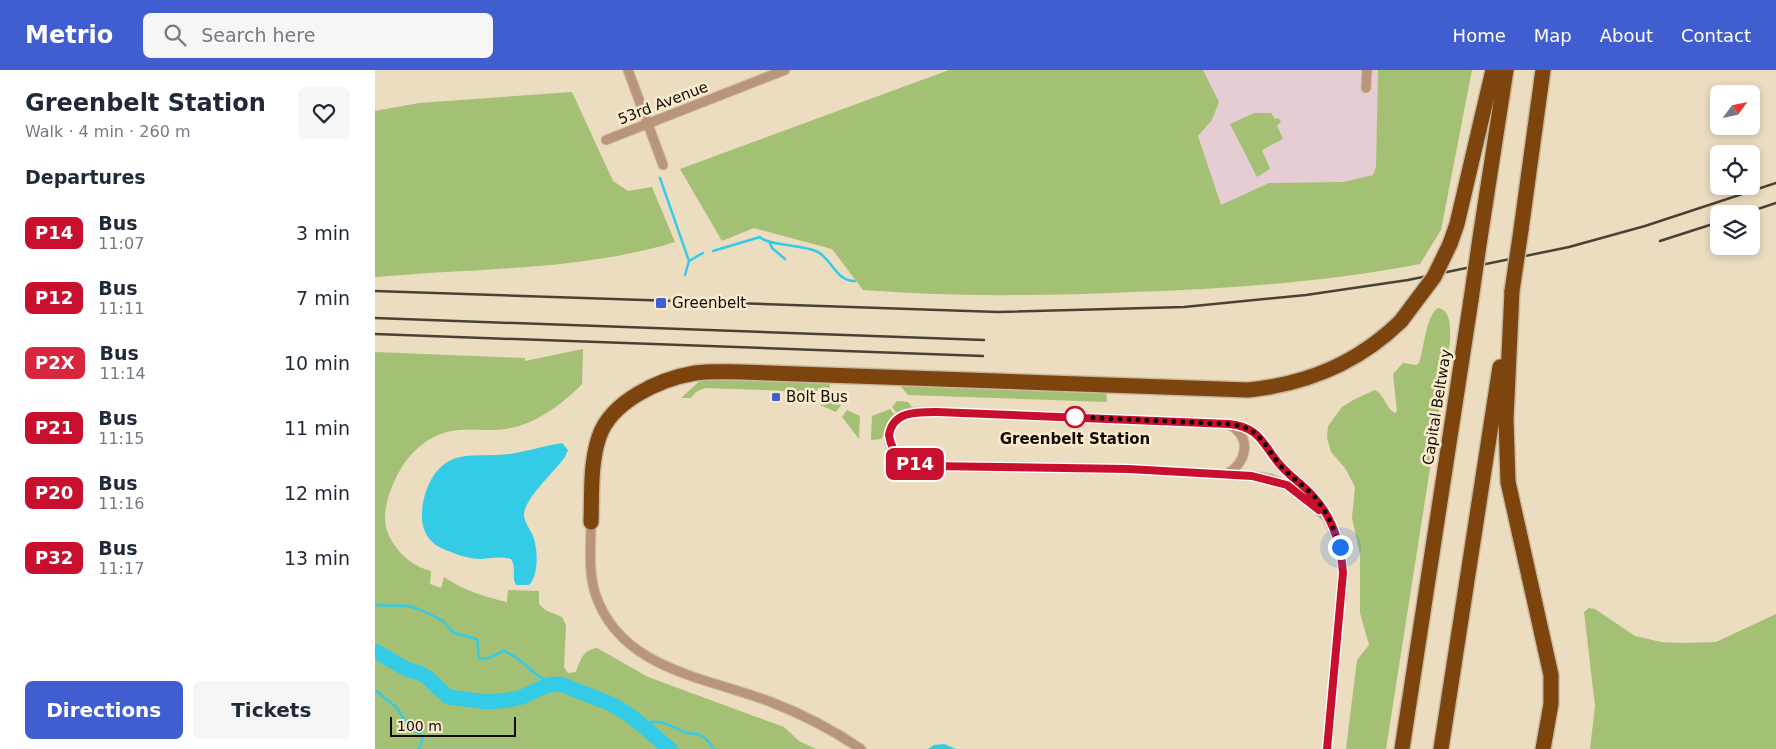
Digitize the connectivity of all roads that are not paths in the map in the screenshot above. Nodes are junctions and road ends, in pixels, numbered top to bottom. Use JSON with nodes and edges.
{"nodes":[{"id":1,"x":628,"y":70,"type":"edge"},
{"id":2,"x":785,"y":70,"type":"edge"},
{"id":3,"x":1367,"y":70,"type":"edge"},
{"id":4,"x":1493,"y":70,"type":"edge"},
{"id":5,"x":1506,"y":70,"type":"edge"},
{"id":6,"x":1543,"y":70,"type":"edge"},
{"id":7,"x":1366,"y":88,"type":"dead end"},
{"id":8,"x":647,"y":124,"type":"junction"},
{"id":9,"x":606,"y":140,"type":"dead end"},
{"id":10,"x":663,"y":165,"type":"dead end"},
{"id":11,"x":1512,"y":291,"type":"junction"},
{"id":12,"x":1229,"y":424,"type":"junction"},
{"id":13,"x":1227,"y":474,"type":"junction"},
{"id":14,"x":1328,"y":518,"type":"junction"},
{"id":15,"x":591,"y":522,"type":"joint"},
{"id":16,"x":861,"y":749,"type":"edge"},
{"id":17,"x":1327,"y":749,"type":"edge"},
{"id":18,"x":1402,"y":749,"type":"edge"},
{"id":19,"x":1441,"y":749,"type":"edge"},
{"id":20,"x":1543,"y":749,"type":"edge"}],
"edges":[{"from":1,"to":8,"type":"street"},
{"from":2,"to":8,"type":"street","name":"53rd Avenue"},
{"from":3,"to":7,"type":"street"},
{"from":4,"to":15,"type":"highway","bridge":true},
{"from":5,"to":18,"type":"highway","name":"Capital Beltway","bridge":true},
{"from":6,"to":11,"type":"highway","bridge":true},
{"from":8,"to":9,"type":"street","name":"53rd Avenue"},
{"from":8,"to":10,"type":"street"},
{"from":11,"to":19,"type":"highway"},
{"from":11,"to":20,"type":"highway"},
{"from":12,"to":13,"type":"street"},
{"from":12,"to":13,"type":"street"},
{"from":12,"to":14,"type":"street"},
{"from":13,"to":14,"type":"street"},
{"from":14,"to":17,"type":"street"},
{"from":15,"to":16,"type":"street"}]}
